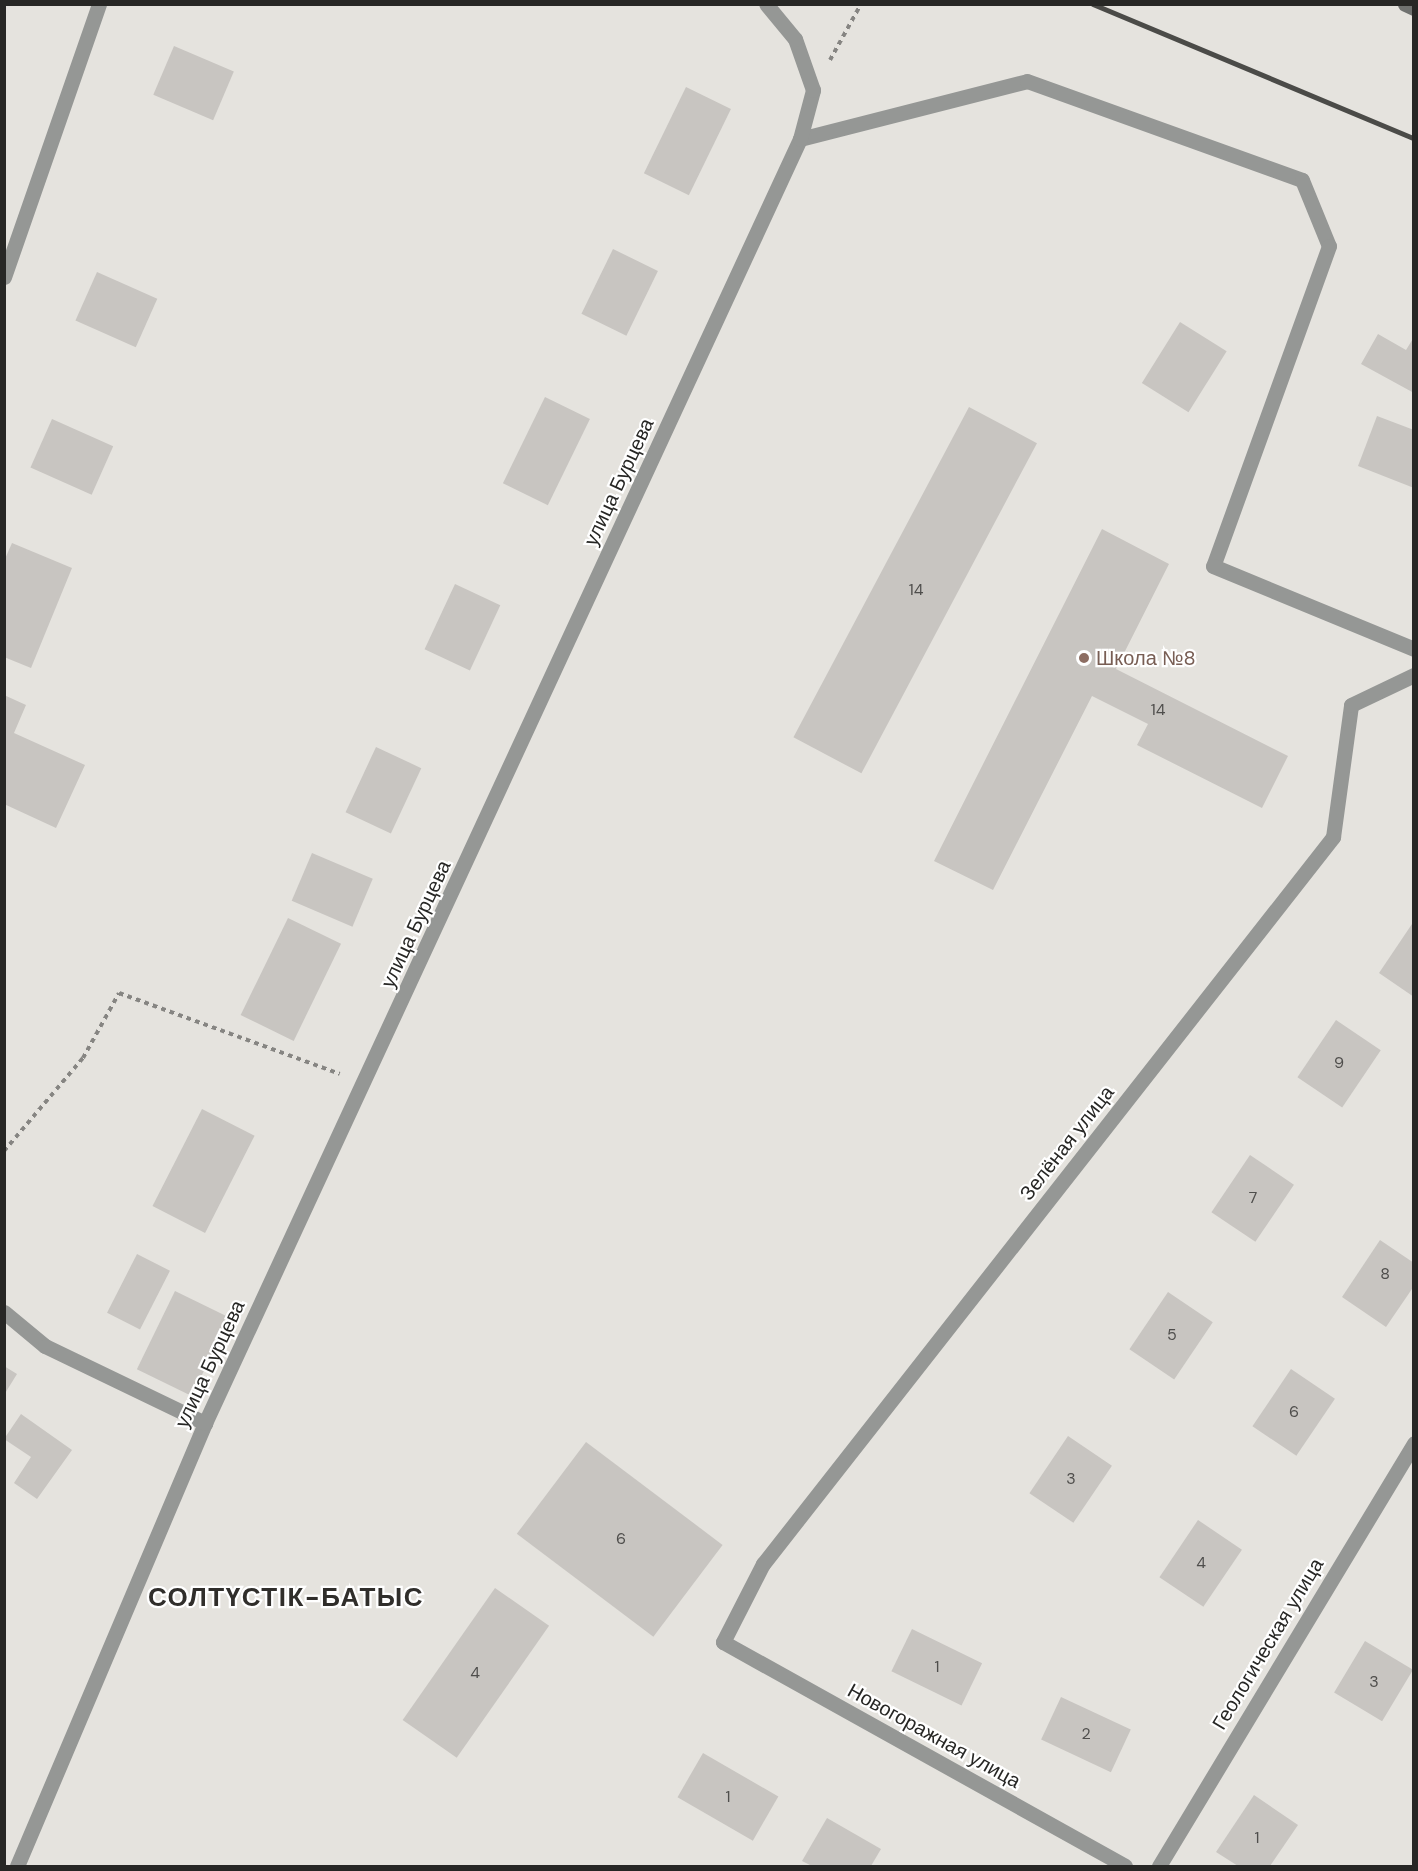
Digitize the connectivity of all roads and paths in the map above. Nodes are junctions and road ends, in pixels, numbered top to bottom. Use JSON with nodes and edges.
{"nodes":[{"id":1,"x":99,"y":4,"type":"edge"},
{"id":2,"x":766,"y":4,"type":"edge"},
{"id":3,"x":861,"y":4,"type":"edge"},
{"id":4,"x":1405,"y":4,"type":"edge"},
{"id":5,"x":1413,"y":8,"type":"edge"},
{"id":6,"x":813,"y":90,"type":"junction"},
{"id":7,"x":800,"y":139,"type":"junction"},
{"id":8,"x":4,"y":277,"type":"edge"},
{"id":9,"x":1413,"y":649,"type":"edge"},
{"id":10,"x":1413,"y":675,"type":"edge"},
{"id":11,"x":365,"y":1084,"type":"junction"},
{"id":12,"x":4,"y":1151,"type":"edge"},
{"id":13,"x":4,"y":1312,"type":"edge"},
{"id":14,"x":205,"y":1423,"type":"junction"},
{"id":15,"x":1413,"y":1443,"type":"edge"},
{"id":16,"x":723,"y":1642,"type":"joint"},
{"id":17,"x":17,"y":1866,"type":"edge"},
{"id":18,"x":1125,"y":1866,"type":"edge"},
{"id":19,"x":1159,"y":1866,"type":"edge"}],
"edges":[{"from":1,"to":8,"type":"street"},
{"from":2,"to":6,"type":"street"},
{"from":3,"to":6,"type":"path"},
{"from":4,"to":5,"type":"main road"},
{"from":6,"to":7,"type":"street","name":"улица Бурцева"},
{"from":7,"to":9,"type":"street"},
{"from":7,"to":11,"type":"street","name":"улица Бурцева"},
{"from":10,"to":16,"type":"street","name":"Зелёная улица"},
{"from":11,"to":12,"type":"path"},
{"from":11,"to":14,"type":"street","name":"улица Бурцева"},
{"from":13,"to":14,"type":"street"},
{"from":14,"to":17,"type":"street","name":"улица Бурцева"},
{"from":15,"to":19,"type":"street","name":"Геологическая улица"},
{"from":16,"to":18,"type":"street","name":"Новогоражная улица"}]}
